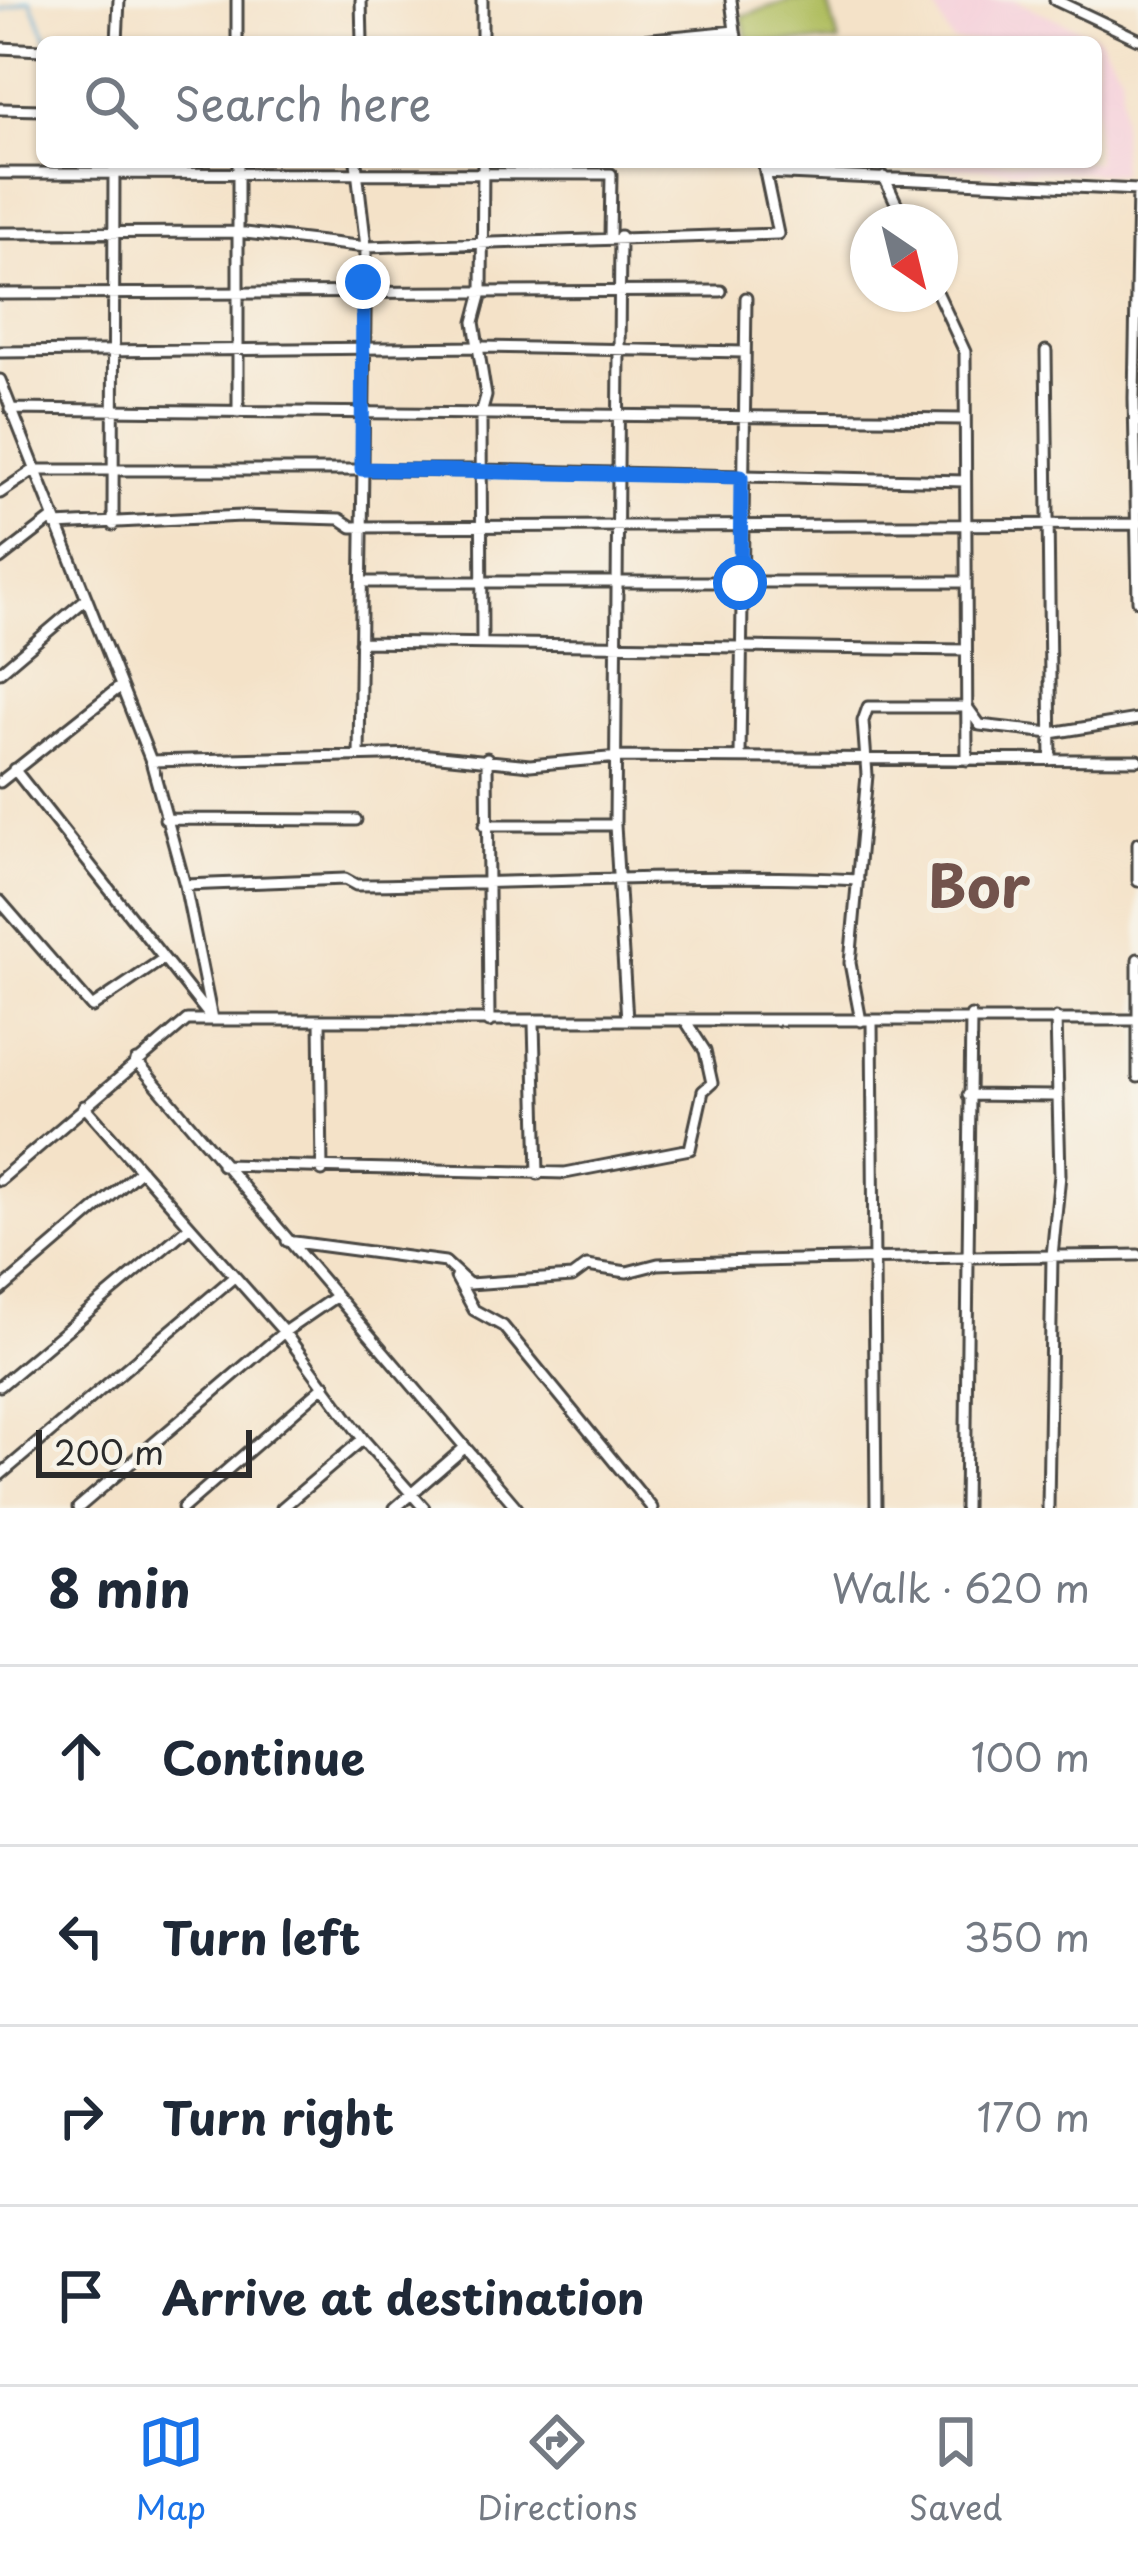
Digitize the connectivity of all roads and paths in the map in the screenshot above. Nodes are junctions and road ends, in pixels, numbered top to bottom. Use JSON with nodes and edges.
{"nodes":[{"id":1,"x":119,"y":0,"type":"edge"},
{"id":2,"x":237,"y":0,"type":"edge"},
{"id":3,"x":361,"y":0,"type":"edge"},
{"id":4,"x":482,"y":0,"type":"edge"},
{"id":5,"x":731,"y":0,"type":"edge"},
{"id":6,"x":1055,"y":0,"type":"edge"},
{"id":7,"x":117,"y":36,"type":"edge"},
{"id":8,"x":237,"y":36,"type":"edge"},
{"id":9,"x":362,"y":36,"type":"edge"},
{"id":10,"x":482,"y":36,"type":"edge"},
{"id":11,"x":736,"y":36,"type":"edge"},
{"id":12,"x":1138,"y":39,"type":"edge"},
{"id":13,"x":0,"y":48,"type":"edge"},
{"id":14,"x":36,"y":50,"type":"edge"},
{"id":15,"x":0,"y":109,"type":"edge"},
{"id":16,"x":36,"y":110,"type":"edge"},
{"id":17,"x":114,"y":168,"type":"edge"},
{"id":18,"x":238,"y":168,"type":"edge"},
{"id":19,"x":356,"y":168,"type":"edge"},
{"id":20,"x":482,"y":168,"type":"edge"},
{"id":21,"x":764,"y":168,"type":"edge"},
{"id":22,"x":776,"y":168,"type":"edge"},
{"id":23,"x":0,"y":173,"type":"edge"},
{"id":24,"x":884,"y":177,"type":"junction"},
{"id":25,"x":1138,"y":190,"type":"edge"},
{"id":26,"x":897,"y":204,"type":"edge"},
{"id":27,"x":1138,"y":223,"type":"edge"},
{"id":28,"x":237,"y":232,"type":"junction"},
{"id":29,"x":0,"y":233,"type":"edge"},
{"id":30,"x":113,"y":233,"type":"junction"},
{"id":31,"x":615,"y":236,"type":"junction"},
{"id":32,"x":484,"y":244,"type":"junction"},
{"id":33,"x":366,"y":247,"type":"junction"},
{"id":34,"x":721,"y":291,"type":"dead end"},
{"id":35,"x":362,"y":292,"type":"junction"},
{"id":36,"x":482,"y":292,"type":"junction"},
{"id":37,"x":622,"y":292,"type":"junction"},
{"id":38,"x":112,"y":293,"type":"junction"},
{"id":39,"x":237,"y":293,"type":"junction"},
{"id":40,"x":0,"y":294,"type":"edge"},
{"id":41,"x":746,"y":298,"type":"dead end"},
{"id":42,"x":946,"y":312,"type":"edge"},
{"id":43,"x":482,"y":347,"type":"junction"},
{"id":44,"x":238,"y":348,"type":"junction"},
{"id":45,"x":362,"y":348,"type":"junction"},
{"id":46,"x":111,"y":350,"type":"junction"},
{"id":47,"x":1046,"y":351,"type":"dead end"},
{"id":48,"x":0,"y":352,"type":"edge"},
{"id":49,"x":621,"y":352,"type":"junction"},
{"id":50,"x":745,"y":352,"type":"junction"},
{"id":51,"x":0,"y":380,"type":"edge"},
{"id":52,"x":1136,"y":398,"type":"edge"},
{"id":53,"x":10,"y":409,"type":"junction"},
{"id":54,"x":111,"y":410,"type":"junction"},
{"id":55,"x":238,"y":412,"type":"junction"},
{"id":56,"x":362,"y":413,"type":"junction"},
{"id":57,"x":481,"y":414,"type":"junction"},
{"id":58,"x":620,"y":416,"type":"junction"},
{"id":59,"x":744,"y":417,"type":"junction"},
{"id":60,"x":965,"y":419,"type":"junction"},
{"id":61,"x":362,"y":469,"type":"junction"},
{"id":62,"x":34,"y":470,"type":"junction"},
{"id":63,"x":113,"y":470,"type":"junction"},
{"id":64,"x":481,"y":470,"type":"junction"},
{"id":65,"x":618,"y":475,"type":"junction"},
{"id":66,"x":741,"y":477,"type":"junction"},
{"id":67,"x":965,"y":481,"type":"junction"},
{"id":68,"x":0,"y":493,"type":"edge"},
{"id":69,"x":54,"y":521,"type":"junction"},
{"id":70,"x":617,"y":524,"type":"junction"},
{"id":71,"x":741,"y":524,"type":"junction"},
{"id":72,"x":1138,"y":524,"type":"edge"},
{"id":73,"x":113,"y":525,"type":"junction"},
{"id":74,"x":965,"y":525,"type":"junction"},
{"id":75,"x":1048,"y":525,"type":"junction"},
{"id":76,"x":480,"y":526,"type":"junction"},
{"id":77,"x":362,"y":527,"type":"junction"},
{"id":78,"x":0,"y":559,"type":"edge"},
{"id":79,"x":362,"y":582,"type":"junction"},
{"id":80,"x":966,"y":582,"type":"junction"},
{"id":81,"x":481,"y":583,"type":"junction"},
{"id":82,"x":616,"y":583,"type":"junction"},
{"id":83,"x":740,"y":583,"type":"junction"},
{"id":84,"x":86,"y":599,"type":"junction"},
{"id":85,"x":1138,"y":601,"type":"edge"},
{"id":86,"x":361,"y":642,"type":"junction"},
{"id":87,"x":482,"y":644,"type":"junction"},
{"id":88,"x":614,"y":645,"type":"junction"},
{"id":89,"x":738,"y":646,"type":"junction"},
{"id":90,"x":966,"y":650,"type":"junction"},
{"id":91,"x":0,"y":672,"type":"edge"},
{"id":92,"x":121,"y":686,"type":"junction"},
{"id":93,"x":967,"y":707,"type":"junction"},
{"id":94,"x":1138,"y":719,"type":"edge"},
{"id":95,"x":1051,"y":733,"type":"junction"},
{"id":96,"x":359,"y":756,"type":"junction"},
{"id":97,"x":740,"y":756,"type":"junction"},
{"id":98,"x":619,"y":757,"type":"junction"},
{"id":99,"x":487,"y":758,"type":"junction"},
{"id":100,"x":867,"y":760,"type":"junction"},
{"id":101,"x":967,"y":760,"type":"junction"},
{"id":102,"x":1051,"y":760,"type":"junction"},
{"id":103,"x":1138,"y":760,"type":"edge"},
{"id":104,"x":151,"y":761,"type":"junction"},
{"id":105,"x":14,"y":769,"type":"junction"},
{"id":106,"x":0,"y":782,"type":"edge"},
{"id":107,"x":164,"y":819,"type":"junction"},
{"id":108,"x":356,"y":820,"type":"dead end"},
{"id":109,"x":485,"y":825,"type":"junction"},
{"id":110,"x":615,"y":825,"type":"junction"},
{"id":111,"x":1138,"y":843,"type":"edge"},
{"id":112,"x":859,"y":880,"type":"junction"},
{"id":113,"x":1138,"y":881,"type":"edge"},
{"id":114,"x":621,"y":883,"type":"junction"},
{"id":115,"x":184,"y":885,"type":"junction"},
{"id":116,"x":486,"y":885,"type":"junction"},
{"id":117,"x":0,"y":902,"type":"edge"},
{"id":118,"x":164,"y":959,"type":"junction"},
{"id":119,"x":1138,"y":959,"type":"edge"},
{"id":120,"x":971,"y":1016,"type":"junction"},
{"id":121,"x":212,"y":1018,"type":"junction"},
{"id":122,"x":1056,"y":1018,"type":"junction"},
{"id":123,"x":320,"y":1020,"type":"junction"},
{"id":124,"x":627,"y":1020,"type":"junction"},
{"id":125,"x":686,"y":1020,"type":"junction"},
{"id":126,"x":1137,"y":1020,"type":"edge"},
{"id":127,"x":867,"y":1021,"type":"junction"},
{"id":128,"x":489,"y":1022,"type":"junction"},
{"id":129,"x":534,"y":1023,"type":"junction"},
{"id":130,"x":136,"y":1061,"type":"junction"},
{"id":131,"x":1138,"y":1077,"type":"edge"},
{"id":132,"x":968,"y":1095,"type":"junction"},
{"id":133,"x":1055,"y":1096,"type":"junction"},
{"id":134,"x":84,"y":1106,"type":"junction"},
{"id":135,"x":222,"y":1165,"type":"junction"},
{"id":136,"x":141,"y":1170,"type":"junction"},
{"id":137,"x":322,"y":1171,"type":"junction"},
{"id":138,"x":538,"y":1174,"type":"junction"},
{"id":139,"x":0,"y":1180,"type":"edge"},
{"id":140,"x":189,"y":1227,"type":"junction"},
{"id":141,"x":287,"y":1241,"type":"junction"},
{"id":142,"x":871,"y":1256,"type":"junction"},
{"id":143,"x":1052,"y":1256,"type":"junction"},
{"id":144,"x":1138,"y":1256,"type":"edge"},
{"id":145,"x":445,"y":1262,"type":"junction"},
{"id":146,"x":967,"y":1262,"type":"junction"},
{"id":147,"x":234,"y":1276,"type":"junction"},
{"id":148,"x":0,"y":1291,"type":"edge"},
{"id":149,"x":335,"y":1297,"type":"junction"},
{"id":150,"x":284,"y":1332,"type":"junction"},
{"id":151,"x":325,"y":1385,"type":"junction"},
{"id":152,"x":0,"y":1386,"type":"edge"},
{"id":153,"x":363,"y":1439,"type":"junction"},
{"id":154,"x":463,"y":1449,"type":"junction"},
{"id":155,"x":0,"y":1475,"type":"edge"},
{"id":156,"x":410,"y":1495,"type":"junction"},
{"id":157,"x":78,"y":1508,"type":"edge"},
{"id":158,"x":183,"y":1508,"type":"edge"},
{"id":159,"x":283,"y":1508,"type":"edge"},
{"id":160,"x":395,"y":1508,"type":"edge"},
{"id":161,"x":424,"y":1508,"type":"edge"},
{"id":162,"x":517,"y":1508,"type":"edge"},
{"id":163,"x":652,"y":1508,"type":"edge"},
{"id":164,"x":875,"y":1508,"type":"edge"},
{"id":165,"x":965,"y":1508,"type":"edge"},
{"id":166,"x":1048,"y":1508,"type":"edge"}],
"edges":[{"from":1,"to":7,"type":"street"},
{"from":2,"to":8,"type":"street"},
{"from":3,"to":9,"type":"street"},
{"from":4,"to":10,"type":"street"},
{"from":5,"to":11,"type":"street"},
{"from":6,"to":12,"type":"street"},
{"from":13,"to":14,"type":"street"},
{"from":15,"to":16,"type":"street"},
{"from":17,"to":23,"type":"street"},
{"from":17,"to":30,"type":"street"},
{"from":18,"to":28,"type":"street"},
{"from":19,"to":20,"type":"street"},
{"from":19,"to":33,"type":"street"},
{"from":20,"to":31,"type":"street"},
{"from":20,"to":32,"type":"street"},
{"from":21,"to":31,"type":"street"},
{"from":22,"to":24,"type":"street"},
{"from":24,"to":25,"type":"street"},
{"from":24,"to":26,"type":"street"},
{"from":25,"to":27,"type":"street"},
{"from":27,"to":52,"type":"street"},
{"from":28,"to":30,"type":"street"},
{"from":28,"to":33,"type":"street"},
{"from":28,"to":39,"type":"street"},
{"from":29,"to":30,"type":"street"},
{"from":30,"to":38,"type":"street"},
{"from":31,"to":32,"type":"street"},
{"from":31,"to":37,"type":"street"},
{"from":32,"to":33,"type":"street"},
{"from":32,"to":36,"type":"street"},
{"from":33,"to":35,"type":"street"},
{"from":34,"to":37,"type":"street"},
{"from":35,"to":36,"type":"street"},
{"from":35,"to":39,"type":"street"},
{"from":35,"to":45,"type":"street"},
{"from":36,"to":37,"type":"street"},
{"from":36,"to":43,"type":"street"},
{"from":37,"to":49,"type":"street"},
{"from":38,"to":39,"type":"street"},
{"from":38,"to":40,"type":"street"},
{"from":38,"to":46,"type":"street"},
{"from":39,"to":44,"type":"street"},
{"from":41,"to":50,"type":"street"},
{"from":42,"to":60,"type":"street"},
{"from":43,"to":45,"type":"street"},
{"from":43,"to":49,"type":"street"},
{"from":43,"to":57,"type":"street"},
{"from":44,"to":45,"type":"street"},
{"from":44,"to":46,"type":"street"},
{"from":44,"to":55,"type":"street"},
{"from":45,"to":56,"type":"street"},
{"from":46,"to":48,"type":"street"},
{"from":46,"to":54,"type":"street"},
{"from":47,"to":75,"type":"street"},
{"from":49,"to":50,"type":"street"},
{"from":49,"to":58,"type":"street"},
{"from":50,"to":59,"type":"street"},
{"from":51,"to":53,"type":"street"},
{"from":52,"to":72,"type":"street"},
{"from":53,"to":54,"type":"street"},
{"from":53,"to":62,"type":"street"},
{"from":54,"to":55,"type":"street"},
{"from":54,"to":63,"type":"street"},
{"from":55,"to":56,"type":"street"},
{"from":56,"to":57,"type":"street"},
{"from":56,"to":61,"type":"street"},
{"from":57,"to":58,"type":"street"},
{"from":57,"to":64,"type":"street"},
{"from":58,"to":59,"type":"street"},
{"from":58,"to":65,"type":"street"},
{"from":59,"to":60,"type":"street"},
{"from":59,"to":66,"type":"street"},
{"from":60,"to":67,"type":"street"},
{"from":61,"to":63,"type":"street"},
{"from":61,"to":64,"type":"street"},
{"from":61,"to":77,"type":"street"},
{"from":62,"to":63,"type":"street"},
{"from":62,"to":68,"type":"street"},
{"from":62,"to":69,"type":"street"},
{"from":63,"to":73,"type":"street"},
{"from":64,"to":65,"type":"street"},
{"from":64,"to":76,"type":"street"},
{"from":65,"to":66,"type":"street"},
{"from":65,"to":70,"type":"street"},
{"from":66,"to":67,"type":"street"},
{"from":66,"to":71,"type":"street"},
{"from":67,"to":74,"type":"street"},
{"from":69,"to":73,"type":"street"},
{"from":69,"to":78,"type":"street"},
{"from":69,"to":84,"type":"street"},
{"from":70,"to":71,"type":"street"},
{"from":70,"to":76,"type":"street"},
{"from":70,"to":82,"type":"street"},
{"from":71,"to":74,"type":"street"},
{"from":71,"to":83,"type":"street"},
{"from":72,"to":75,"type":"street"},
{"from":72,"to":85,"type":"street"},
{"from":73,"to":77,"type":"street"},
{"from":74,"to":75,"type":"street"},
{"from":74,"to":80,"type":"street"},
{"from":75,"to":95,"type":"street"},
{"from":76,"to":77,"type":"street"},
{"from":76,"to":81,"type":"street"},
{"from":77,"to":79,"type":"street"},
{"from":79,"to":81,"type":"street"},
{"from":79,"to":86,"type":"street"},
{"from":80,"to":83,"type":"street"},
{"from":80,"to":90,"type":"street"},
{"from":81,"to":82,"type":"street"},
{"from":81,"to":87,"type":"street"},
{"from":82,"to":83,"type":"street"},
{"from":82,"to":88,"type":"street"},
{"from":83,"to":89,"type":"street"},
{"from":84,"to":91,"type":"street"},
{"from":84,"to":92,"type":"street"},
{"from":86,"to":87,"type":"street"},
{"from":86,"to":96,"type":"street"},
{"from":87,"to":88,"type":"street"},
{"from":88,"to":89,"type":"street"},
{"from":88,"to":98,"type":"street"},
{"from":89,"to":90,"type":"street"},
{"from":89,"to":97,"type":"street"},
{"from":90,"to":93,"type":"street"},
{"from":92,"to":104,"type":"street"},
{"from":92,"to":105,"type":"street"},
{"from":93,"to":95,"type":"street"},
{"from":93,"to":100,"type":"street"},
{"from":93,"to":101,"type":"street"},
{"from":94,"to":95,"type":"street"},
{"from":95,"to":102,"type":"street"},
{"from":96,"to":99,"type":"street"},
{"from":96,"to":104,"type":"street"},
{"from":97,"to":98,"type":"street"},
{"from":97,"to":100,"type":"street"},
{"from":98,"to":99,"type":"street"},
{"from":98,"to":110,"type":"street"},
{"from":99,"to":109,"type":"street"},
{"from":100,"to":101,"type":"street"},
{"from":100,"to":112,"type":"street"},
{"from":101,"to":102,"type":"street"},
{"from":102,"to":103,"type":"street"},
{"from":104,"to":107,"type":"street"},
{"from":105,"to":106,"type":"street"},
{"from":105,"to":118,"type":"street"},
{"from":107,"to":108,"type":"street"},
{"from":107,"to":115,"type":"street"},
{"from":109,"to":110,"type":"street"},
{"from":109,"to":116,"type":"street"},
{"from":110,"to":114,"type":"street"},
{"from":111,"to":113,"type":"street"},
{"from":112,"to":114,"type":"street"},
{"from":112,"to":127,"type":"street"},
{"from":114,"to":116,"type":"street"},
{"from":114,"to":124,"type":"street"},
{"from":115,"to":116,"type":"street"},
{"from":115,"to":121,"type":"street"},
{"from":116,"to":128,"type":"street"},
{"from":117,"to":118,"type":"street"},
{"from":118,"to":121,"type":"street"},
{"from":119,"to":126,"type":"street"},
{"from":120,"to":122,"type":"street"},
{"from":120,"to":127,"type":"street"},
{"from":120,"to":132,"type":"street"},
{"from":121,"to":123,"type":"street"},
{"from":121,"to":130,"type":"street"},
{"from":122,"to":126,"type":"street"},
{"from":122,"to":133,"type":"street"},
{"from":123,"to":128,"type":"street"},
{"from":123,"to":137,"type":"street"},
{"from":124,"to":125,"type":"street"},
{"from":124,"to":129,"type":"street"},
{"from":125,"to":127,"type":"street"},
{"from":125,"to":138,"type":"street"},
{"from":126,"to":131,"type":"street"},
{"from":127,"to":142,"type":"street"},
{"from":128,"to":129,"type":"street"},
{"from":129,"to":138,"type":"street"},
{"from":130,"to":134,"type":"street"},
{"from":130,"to":135,"type":"street"},
{"from":132,"to":133,"type":"street"},
{"from":132,"to":146,"type":"street"},
{"from":133,"to":143,"type":"street"},
{"from":134,"to":136,"type":"street"},
{"from":134,"to":139,"type":"street"},
{"from":135,"to":137,"type":"street"},
{"from":135,"to":141,"type":"street"},
{"from":136,"to":140,"type":"street"},
{"from":136,"to":148,"type":"street"},
{"from":137,"to":138,"type":"street"},
{"from":140,"to":147,"type":"street"},
{"from":140,"to":152,"type":"street"},
{"from":141,"to":145,"type":"street"},
{"from":141,"to":149,"type":"street"},
{"from":142,"to":145,"type":"street"},
{"from":142,"to":146,"type":"street"},
{"from":142,"to":164,"type":"street"},
{"from":143,"to":144,"type":"street"},
{"from":143,"to":146,"type":"street"},
{"from":143,"to":166,"type":"street"},
{"from":145,"to":163,"type":"street"},
{"from":146,"to":165,"type":"street"},
{"from":147,"to":150,"type":"street"},
{"from":147,"to":155,"type":"street"},
{"from":149,"to":150,"type":"street"},
{"from":149,"to":154,"type":"street"},
{"from":150,"to":151,"type":"street"},
{"from":150,"to":157,"type":"street"},
{"from":151,"to":153,"type":"street"},
{"from":151,"to":158,"type":"street"},
{"from":153,"to":156,"type":"street"},
{"from":153,"to":159,"type":"street"},
{"from":154,"to":156,"type":"street"},
{"from":154,"to":162,"type":"street"},
{"from":156,"to":160,"type":"street"},
{"from":156,"to":161,"type":"street"}]}
